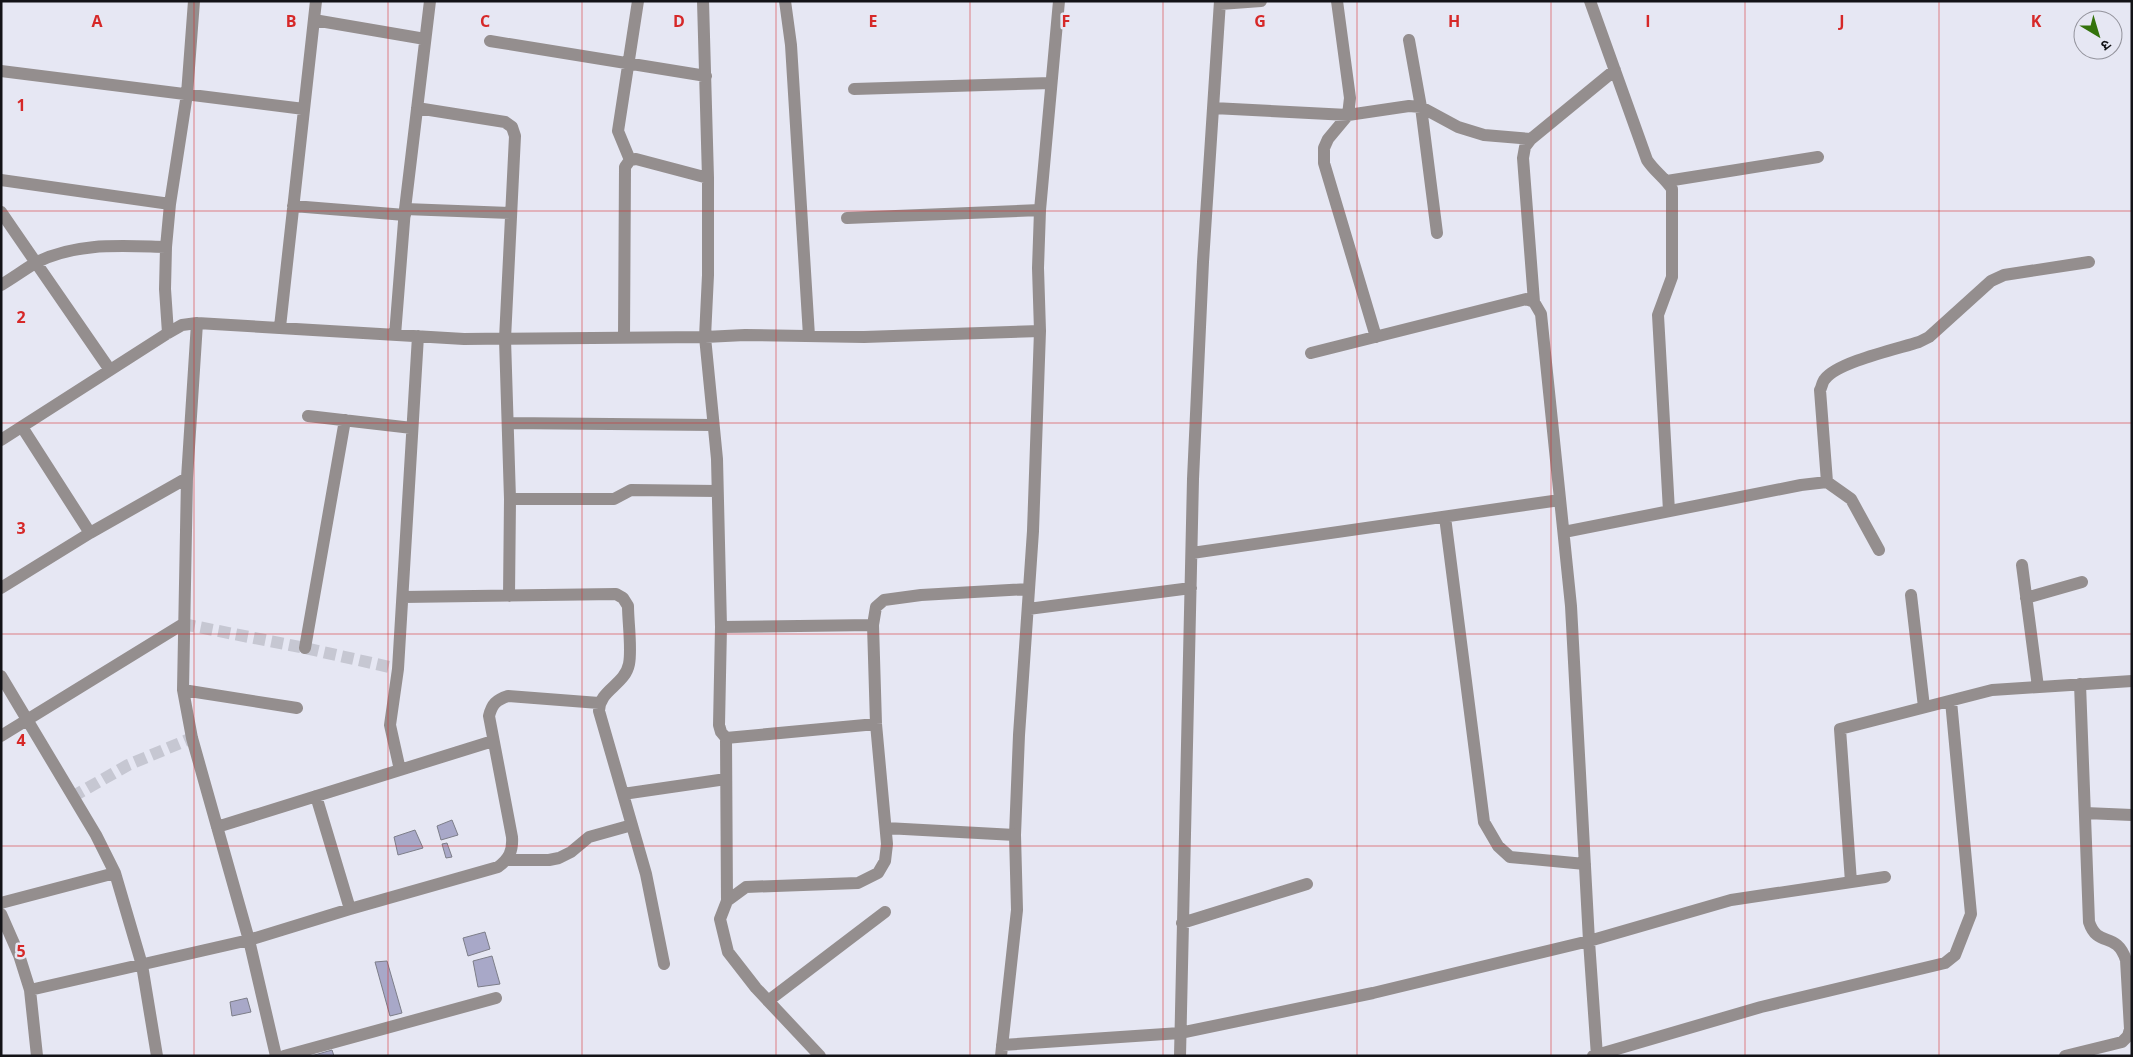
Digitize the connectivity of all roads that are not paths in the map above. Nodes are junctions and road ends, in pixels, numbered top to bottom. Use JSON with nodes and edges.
{"nodes":[{"id":1,"x":194,"y":1,"type":"edge"},
{"id":2,"x":316,"y":1,"type":"edge"},
{"id":3,"x":430,"y":1,"type":"edge"},
{"id":4,"x":638,"y":1,"type":"edge"},
{"id":5,"x":703,"y":1,"type":"edge"},
{"id":6,"x":786,"y":1,"type":"edge"},
{"id":7,"x":1059,"y":1,"type":"edge"},
{"id":8,"x":1261,"y":1,"type":"edge"},
{"id":9,"x":1337,"y":1,"type":"edge"},
{"id":10,"x":1590,"y":1,"type":"edge"},
{"id":11,"x":1220,"y":3,"type":"edge"},
{"id":12,"x":314,"y":20,"type":"junction"},
{"id":13,"x":425,"y":38,"type":"junction"},
{"id":14,"x":490,"y":40,"type":"dead end"},
{"id":15,"x":1409,"y":40,"type":"dead end"},
{"id":16,"x":630,"y":64,"type":"junction"},
{"id":17,"x":1614,"y":70,"type":"junction"},
{"id":18,"x":1,"y":71,"type":"edge"},
{"id":19,"x":706,"y":76,"type":"junction"},
{"id":20,"x":1051,"y":83,"type":"junction"},
{"id":21,"x":854,"y":89,"type":"dead end"},
{"id":22,"x":187,"y":94,"type":"junction"},
{"id":23,"x":1421,"y":107,"type":"junction"},
{"id":24,"x":417,"y":108,"type":"junction"},
{"id":25,"x":1213,"y":108,"type":"junction"},
{"id":26,"x":304,"y":109,"type":"junction"},
{"id":27,"x":1348,"y":115,"type":"junction"},
{"id":28,"x":1531,"y":138,"type":"junction"},
{"id":29,"x":1818,"y":157,"type":"dead end"},
{"id":30,"x":630,"y":160,"type":"junction"},
{"id":31,"x":708,"y":178,"type":"junction"},
{"id":32,"x":1,"y":180,"type":"edge"},
{"id":33,"x":1667,"y":181,"type":"junction"},
{"id":34,"x":170,"y":204,"type":"junction"},
{"id":35,"x":294,"y":206,"type":"junction"},
{"id":36,"x":1040,"y":210,"type":"junction"},
{"id":37,"x":1,"y":212,"type":"edge"},
{"id":38,"x":405,"y":212,"type":"junction"},
{"id":39,"x":510,"y":213,"type":"junction"},
{"id":40,"x":847,"y":218,"type":"dead end"},
{"id":41,"x":1436,"y":234,"type":"dead end"},
{"id":42,"x":166,"y":247,"type":"junction"},
{"id":43,"x":37,"y":262,"type":"junction"},
{"id":44,"x":2089,"y":262,"type":"dead end"},
{"id":45,"x":1,"y":285,"type":"edge"},
{"id":46,"x":1534,"y":302,"type":"junction"},
{"id":47,"x":197,"y":323,"type":"junction"},
{"id":48,"x":280,"y":327,"type":"junction"},
{"id":49,"x":1040,"y":331,"type":"junction"},
{"id":50,"x":168,"y":333,"type":"junction"},
{"id":51,"x":395,"y":335,"type":"junction"},
{"id":52,"x":418,"y":336,"type":"junction"},
{"id":53,"x":809,"y":336,"type":"junction"},
{"id":54,"x":705,"y":337,"type":"junction"},
{"id":55,"x":1376,"y":337,"type":"junction"},
{"id":56,"x":624,"y":338,"type":"junction"},
{"id":57,"x":505,"y":339,"type":"junction"},
{"id":58,"x":1311,"y":353,"type":"dead end"},
{"id":59,"x":110,"y":370,"type":"junction"},
{"id":60,"x":308,"y":416,"type":"dead end"},
{"id":61,"x":345,"y":420,"type":"junction"},
{"id":62,"x":508,"y":424,"type":"junction"},
{"id":63,"x":713,"y":425,"type":"junction"},
{"id":64,"x":22,"y":427,"type":"junction"},
{"id":65,"x":412,"y":428,"type":"junction"},
{"id":66,"x":1,"y":440,"type":"edge"},
{"id":67,"x":186,"y":478,"type":"junction"},
{"id":68,"x":1827,"y":482,"type":"junction"},
{"id":69,"x":717,"y":491,"type":"junction"},
{"id":70,"x":510,"y":499,"type":"junction"},
{"id":71,"x":1560,"y":500,"type":"junction"},
{"id":72,"x":1669,"y":511,"type":"junction"},
{"id":73,"x":1445,"y":517,"type":"junction"},
{"id":74,"x":1564,"y":532,"type":"junction"},
{"id":75,"x":90,"y":533,"type":"junction"},
{"id":76,"x":1879,"y":550,"type":"dead end"},
{"id":77,"x":1192,"y":554,"type":"junction"},
{"id":78,"x":2022,"y":565,"type":"dead end"},
{"id":79,"x":2082,"y":582,"type":"dead end"},
{"id":80,"x":1,"y":588,"type":"edge"},
{"id":81,"x":1191,"y":588,"type":"junction"},
{"id":82,"x":1029,"y":589,"type":"junction"},
{"id":83,"x":1911,"y":595,"type":"dead end"},
{"id":84,"x":509,"y":596,"type":"junction"},
{"id":85,"x":402,"y":598,"type":"junction"},
{"id":86,"x":2026,"y":598,"type":"junction"},
{"id":87,"x":1028,"y":608,"type":"junction"},
{"id":88,"x":183,"y":624,"type":"junction"},
{"id":89,"x":873,"y":625,"type":"junction"},
{"id":90,"x":721,"y":627,"type":"junction"},
{"id":91,"x":305,"y":648,"type":"dead end"},
{"id":92,"x":1,"y":676,"type":"edge"},
{"id":93,"x":2132,"y":681,"type":"edge"},
{"id":94,"x":2080,"y":684,"type":"junction"},
{"id":95,"x":2038,"y":687,"type":"junction"},
{"id":96,"x":183,"y":690,"type":"junction"},
{"id":97,"x":1951,"y":700,"type":"junction"},
{"id":98,"x":599,"y":703,"type":"junction"},
{"id":99,"x":1924,"y":707,"type":"junction"},
{"id":100,"x":297,"y":708,"type":"dead end"},
{"id":101,"x":28,"y":720,"type":"junction"},
{"id":102,"x":876,"y":724,"type":"junction"},
{"id":103,"x":1,"y":736,"type":"edge"},
{"id":104,"x":726,"y":738,"type":"junction"},
{"id":105,"x":493,"y":741,"type":"junction"},
{"id":106,"x":400,"y":770,"type":"junction"},
{"id":107,"x":726,"y":779,"type":"junction"},
{"id":108,"x":623,"y":794,"type":"junction"},
{"id":109,"x":316,"y":796,"type":"junction"},
{"id":110,"x":2085,"y":813,"type":"junction"},
{"id":111,"x":2132,"y":815,"type":"edge"},
{"id":112,"x":632,"y":825,"type":"junction"},
{"id":113,"x":217,"y":827,"type":"junction"},
{"id":114,"x":886,"y":828,"type":"junction"},
{"id":115,"x":1015,"y":835,"type":"junction"},
{"id":116,"x":507,"y":860,"type":"junction"},
{"id":117,"x":1585,"y":864,"type":"junction"},
{"id":118,"x":115,"y":873,"type":"junction"},
{"id":119,"x":1885,"y":877,"type":"dead end"},
{"id":120,"x":1852,"y":882,"type":"junction"},
{"id":121,"x":1307,"y":884,"type":"dead end"},
{"id":122,"x":727,"y":901,"type":"junction"},
{"id":123,"x":1,"y":902,"type":"edge"},
{"id":124,"x":350,"y":909,"type":"junction"},
{"id":125,"x":885,"y":912,"type":"dead end"},
{"id":126,"x":1,"y":914,"type":"edge"},
{"id":127,"x":1182,"y":923,"type":"junction"},
{"id":128,"x":249,"y":940,"type":"junction"},
{"id":129,"x":1589,"y":941,"type":"junction"},
{"id":130,"x":664,"y":964,"type":"dead end"},
{"id":131,"x":142,"y":965,"type":"junction"},
{"id":132,"x":30,"y":990,"type":"junction"},
{"id":133,"x":496,"y":998,"type":"dead end"},
{"id":134,"x":768,"y":1001,"type":"junction"},
{"id":135,"x":1180,"y":1033,"type":"junction"},
{"id":136,"x":1002,"y":1050,"type":"edge"},
{"id":137,"x":1596,"y":1055,"type":"edge"},
{"id":138,"x":37,"y":1056,"type":"edge"},
{"id":139,"x":157,"y":1056,"type":"edge"},
{"id":140,"x":276,"y":1056,"type":"edge"},
{"id":141,"x":284,"y":1056,"type":"edge"},
{"id":142,"x":820,"y":1056,"type":"edge"},
{"id":143,"x":1180,"y":1056,"type":"edge"},
{"id":144,"x":2064,"y":1056,"type":"edge"}],
"edges":[{"from":1,"to":22,"type":"street"},
{"from":2,"to":12,"type":"street"},
{"from":3,"to":13,"type":"street"},
{"from":4,"to":16,"type":"street"},
{"from":5,"to":19,"type":"street"},
{"from":6,"to":53,"type":"street"},
{"from":7,"to":20,"type":"street"},
{"from":8,"to":11,"type":"street"},
{"from":9,"to":27,"type":"street"},
{"from":10,"to":17,"type":"street"},
{"from":11,"to":25,"type":"street"},
{"from":12,"to":13,"type":"street"},
{"from":12,"to":26,"type":"street"},
{"from":13,"to":24,"type":"street"},
{"from":14,"to":16,"type":"street"},
{"from":15,"to":23,"type":"street"},
{"from":16,"to":19,"type":"street"},
{"from":16,"to":30,"type":"street"},
{"from":17,"to":28,"type":"street"},
{"from":17,"to":33,"type":"street"},
{"from":18,"to":22,"type":"street"},
{"from":19,"to":31,"type":"street"},
{"from":20,"to":21,"type":"street"},
{"from":20,"to":36,"type":"street"},
{"from":22,"to":26,"type":"street"},
{"from":22,"to":34,"type":"street"},
{"from":23,"to":27,"type":"street"},
{"from":23,"to":28,"type":"street"},
{"from":23,"to":41,"type":"street"},
{"from":24,"to":38,"type":"street"},
{"from":24,"to":39,"type":"street"},
{"from":25,"to":27,"type":"street"},
{"from":25,"to":77,"type":"street"},
{"from":26,"to":35,"type":"street"},
{"from":27,"to":55,"type":"street"},
{"from":28,"to":46,"type":"street"},
{"from":29,"to":33,"type":"street"},
{"from":30,"to":31,"type":"street"},
{"from":30,"to":56,"type":"street"},
{"from":31,"to":54,"type":"street"},
{"from":32,"to":34,"type":"street"},
{"from":33,"to":72,"type":"street"},
{"from":34,"to":42,"type":"street"},
{"from":35,"to":38,"type":"street"},
{"from":35,"to":48,"type":"street"},
{"from":36,"to":40,"type":"street"},
{"from":36,"to":49,"type":"street"},
{"from":37,"to":43,"type":"street"},
{"from":38,"to":39,"type":"street"},
{"from":38,"to":51,"type":"street"},
{"from":39,"to":57,"type":"street"},
{"from":42,"to":43,"type":"street"},
{"from":42,"to":50,"type":"street"},
{"from":43,"to":45,"type":"street"},
{"from":43,"to":59,"type":"street"},
{"from":44,"to":68,"type":"street"},
{"from":46,"to":55,"type":"street"},
{"from":46,"to":71,"type":"street"},
{"from":47,"to":48,"type":"street"},
{"from":47,"to":50,"type":"street"},
{"from":47,"to":67,"type":"street"},
{"from":48,"to":51,"type":"street"},
{"from":49,"to":53,"type":"street"},
{"from":49,"to":82,"type":"street"},
{"from":50,"to":59,"type":"street"},
{"from":51,"to":52,"type":"street"},
{"from":52,"to":57,"type":"street"},
{"from":52,"to":65,"type":"street"},
{"from":53,"to":54,"type":"street"},
{"from":54,"to":56,"type":"street"},
{"from":54,"to":63,"type":"street"},
{"from":55,"to":58,"type":"street"},
{"from":56,"to":57,"type":"street"},
{"from":57,"to":62,"type":"street"},
{"from":59,"to":64,"type":"street"},
{"from":60,"to":61,"type":"street"},
{"from":61,"to":65,"type":"street"},
{"from":61,"to":91,"type":"street"},
{"from":62,"to":63,"type":"street"},
{"from":62,"to":70,"type":"street"},
{"from":63,"to":69,"type":"street"},
{"from":64,"to":66,"type":"street"},
{"from":64,"to":75,"type":"street"},
{"from":65,"to":85,"type":"street"},
{"from":67,"to":75,"type":"street"},
{"from":67,"to":88,"type":"street"},
{"from":68,"to":72,"type":"street"},
{"from":68,"to":76,"type":"street"},
{"from":69,"to":70,"type":"street"},
{"from":69,"to":90,"type":"street"},
{"from":70,"to":84,"type":"street"},
{"from":71,"to":73,"type":"street"},
{"from":71,"to":74,"type":"street"},
{"from":72,"to":74,"type":"street"},
{"from":73,"to":77,"type":"street"},
{"from":73,"to":117,"type":"street"},
{"from":74,"to":117,"type":"street"},
{"from":75,"to":80,"type":"street"},
{"from":77,"to":81,"type":"street"},
{"from":78,"to":86,"type":"street"},
{"from":79,"to":86,"type":"street"},
{"from":81,"to":87,"type":"street"},
{"from":81,"to":127,"type":"street"},
{"from":82,"to":87,"type":"street"},
{"from":82,"to":89,"type":"street"},
{"from":83,"to":99,"type":"street"},
{"from":84,"to":85,"type":"street"},
{"from":84,"to":98,"type":"street"},
{"from":85,"to":106,"type":"street"},
{"from":86,"to":95,"type":"street"},
{"from":87,"to":115,"type":"street"},
{"from":88,"to":96,"type":"street"},
{"from":88,"to":101,"type":"street"},
{"from":89,"to":90,"type":"street"},
{"from":89,"to":102,"type":"street"},
{"from":90,"to":104,"type":"street"},
{"from":92,"to":101,"type":"street"},
{"from":93,"to":94,"type":"street"},
{"from":94,"to":95,"type":"street"},
{"from":94,"to":110,"type":"street"},
{"from":95,"to":97,"type":"street"},
{"from":96,"to":100,"type":"street"},
{"from":96,"to":113,"type":"street"},
{"from":97,"to":99,"type":"street"},
{"from":97,"to":137,"type":"street"},
{"from":98,"to":105,"type":"street"},
{"from":98,"to":108,"type":"street"},
{"from":99,"to":120,"type":"street"},
{"from":101,"to":103,"type":"street"},
{"from":101,"to":118,"type":"street"},
{"from":102,"to":104,"type":"street"},
{"from":102,"to":114,"type":"street"},
{"from":104,"to":107,"type":"street"},
{"from":105,"to":106,"type":"street"},
{"from":105,"to":116,"type":"street"},
{"from":106,"to":109,"type":"street"},
{"from":107,"to":108,"type":"street"},
{"from":107,"to":122,"type":"street"},
{"from":108,"to":112,"type":"street"},
{"from":109,"to":113,"type":"street"},
{"from":109,"to":124,"type":"street"},
{"from":110,"to":111,"type":"street"},
{"from":110,"to":144,"type":"street"},
{"from":112,"to":116,"type":"street"},
{"from":112,"to":130,"type":"street"},
{"from":113,"to":128,"type":"street"},
{"from":114,"to":115,"type":"street"},
{"from":114,"to":122,"type":"street"},
{"from":115,"to":136,"type":"street"},
{"from":116,"to":124,"type":"street"},
{"from":117,"to":129,"type":"street"},
{"from":118,"to":123,"type":"street"},
{"from":118,"to":131,"type":"street"},
{"from":119,"to":120,"type":"street"},
{"from":120,"to":129,"type":"street"},
{"from":121,"to":127,"type":"street"},
{"from":122,"to":134,"type":"street"},
{"from":124,"to":128,"type":"street"},
{"from":125,"to":134,"type":"street"},
{"from":126,"to":132,"type":"street"},
{"from":127,"to":135,"type":"street"},
{"from":128,"to":131,"type":"street"},
{"from":128,"to":140,"type":"street"},
{"from":129,"to":135,"type":"street"},
{"from":129,"to":137,"type":"street"},
{"from":131,"to":132,"type":"street"},
{"from":131,"to":139,"type":"street"},
{"from":132,"to":138,"type":"street"},
{"from":133,"to":141,"type":"street"},
{"from":134,"to":142,"type":"street"},
{"from":135,"to":136,"type":"street"},
{"from":135,"to":143,"type":"street"}]}
